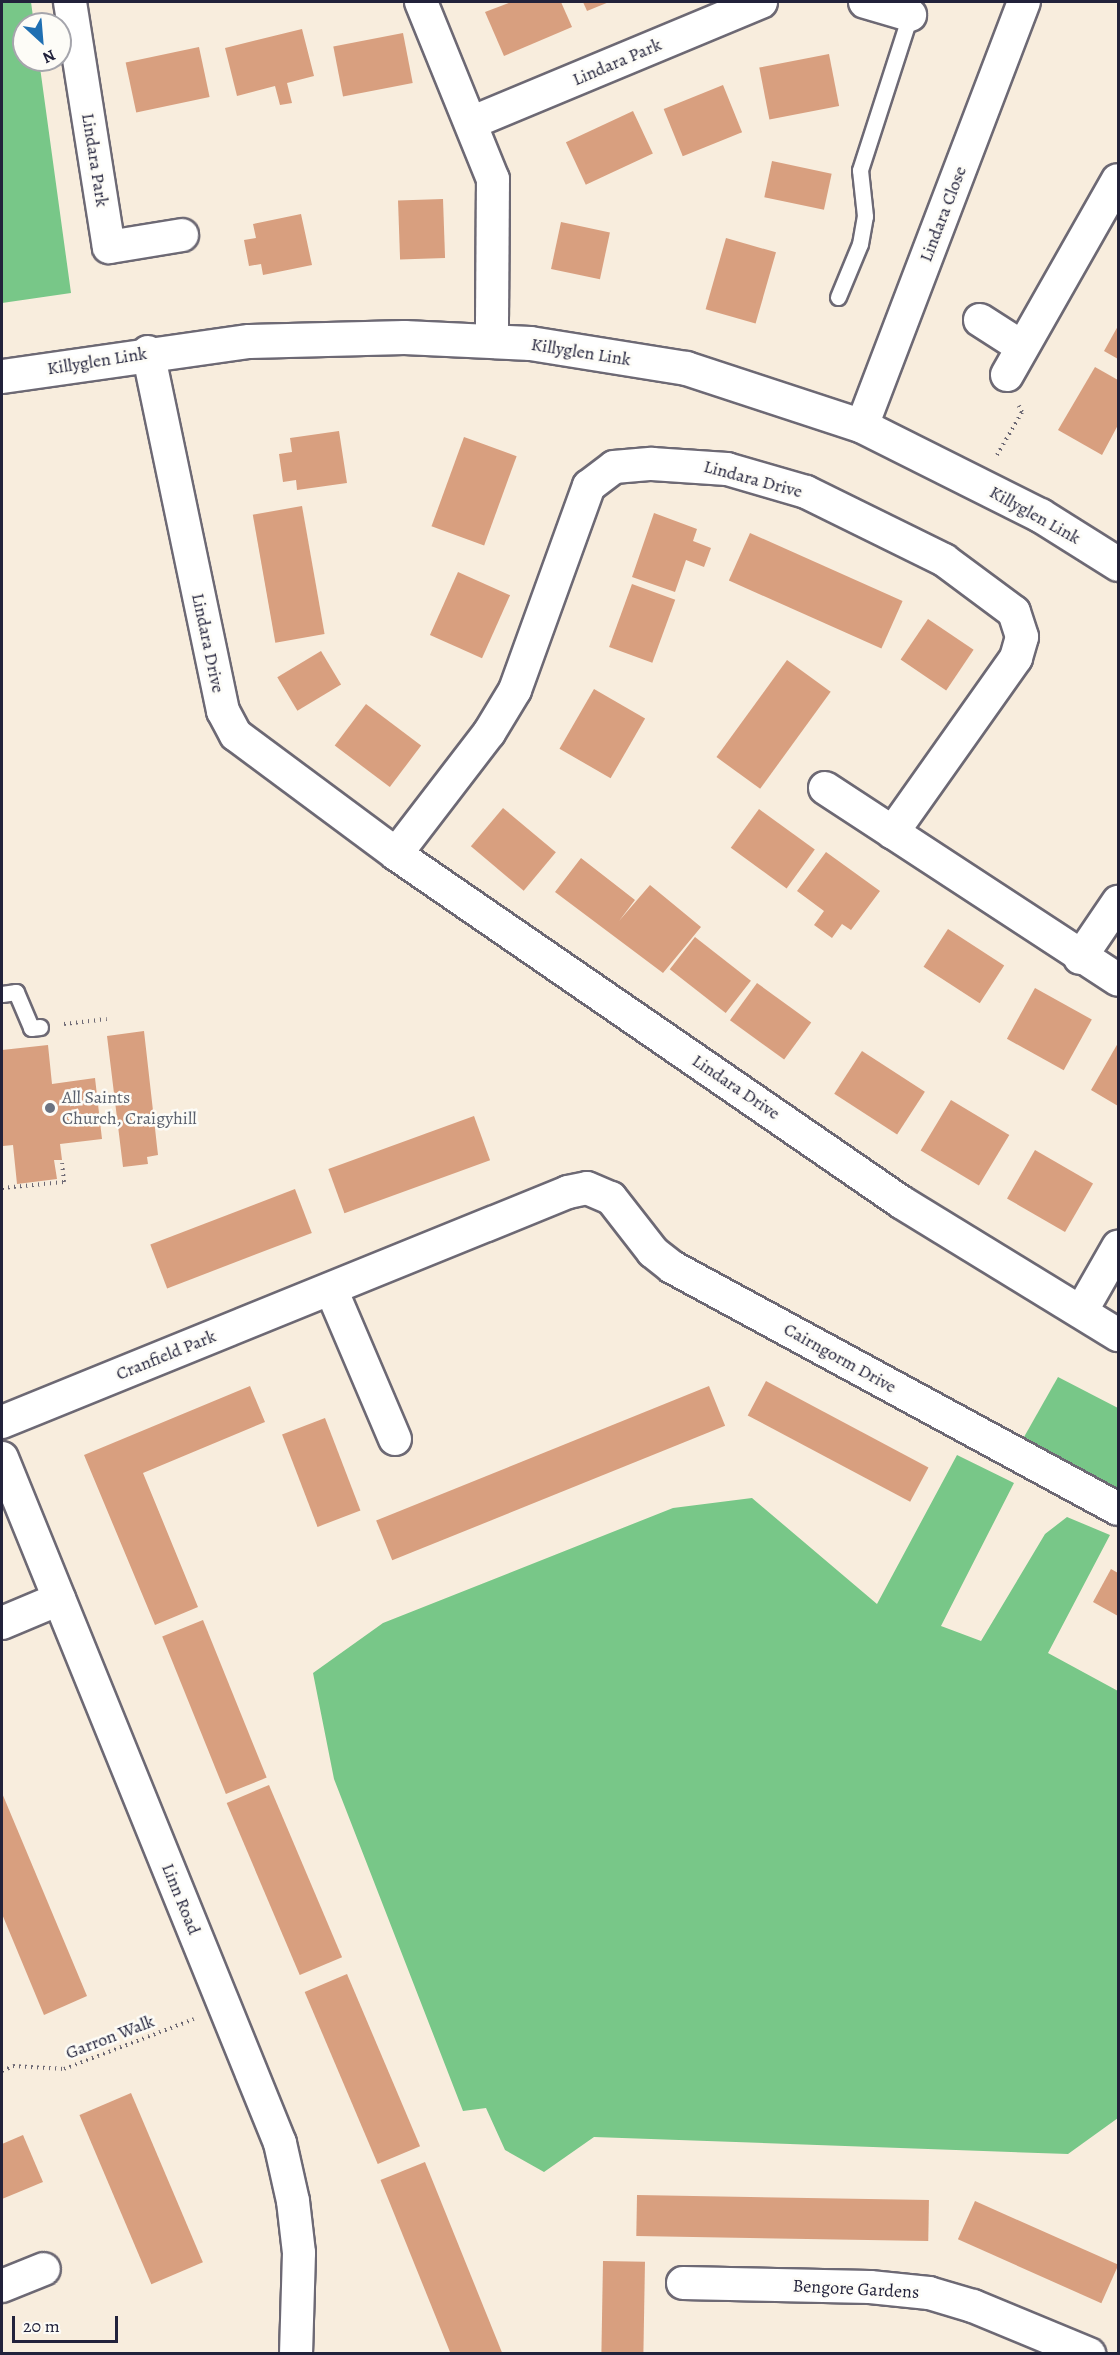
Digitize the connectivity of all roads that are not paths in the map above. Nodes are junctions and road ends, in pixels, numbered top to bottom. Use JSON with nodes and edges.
{"nodes":[{"id":1,"x":70,"y":2,"type":"edge"},
{"id":2,"x":421,"y":2,"type":"edge"},
{"id":3,"x":761,"y":2,"type":"edge"},
{"id":4,"x":865,"y":2,"type":"edge"},
{"id":5,"x":1024,"y":2,"type":"edge"},
{"id":6,"x":910,"y":15,"type":"joint"},
{"id":7,"x":472,"y":122,"type":"junction"},
{"id":8,"x":1119,"y":180,"type":"edge"},
{"id":9,"x":182,"y":235,"type":"dead end"},
{"id":10,"x":838,"y":297,"type":"dead end"},
{"id":11,"x":980,"y":320,"type":"dead end"},
{"id":12,"x":492,"y":340,"type":"junction"},
{"id":13,"x":1022,"y":346,"type":"junction"},
{"id":14,"x":148,"y":352,"type":"junction"},
{"id":15,"x":1008,"y":375,"type":"road end"},
{"id":16,"x":2,"y":376,"type":"edge"},
{"id":17,"x":862,"y":426,"type":"junction"},
{"id":18,"x":1119,"y":564,"type":"edge"},
{"id":19,"x":825,"y":788,"type":"dead end"},
{"id":20,"x":892,"y":832,"type":"junction"},
{"id":21,"x":396,"y":854,"type":"junction"},
{"id":22,"x":1119,"y":902,"type":"edge"},
{"id":23,"x":1080,"y":958,"type":"junction"},
{"id":24,"x":1119,"y":980,"type":"edge"},
{"id":25,"x":2,"y":994,"type":"edge"},
{"id":26,"x":40,"y":1027,"type":"road end"},
{"id":27,"x":582,"y":1188,"type":"joint"},
{"id":28,"x":1119,"y":1247,"type":"edge"},
{"id":29,"x":331,"y":1289,"type":"junction"},
{"id":30,"x":1082,"y":1310,"type":"junction"},
{"id":31,"x":1119,"y":1335,"type":"edge"},
{"id":32,"x":2,"y":1422,"type":"edge"},
{"id":33,"x":395,"y":1439,"type":"dead end"},
{"id":34,"x":2,"y":1458,"type":"edge"},
{"id":35,"x":1119,"y":1509,"type":"edge"},
{"id":36,"x":59,"y":1599,"type":"junction"},
{"id":37,"x":2,"y":1623,"type":"edge"},
{"id":38,"x":44,"y":2269,"type":"dead end"},
{"id":39,"x":683,"y":2283,"type":"dead end"},
{"id":40,"x":2,"y":2286,"type":"edge"},
{"id":41,"x":296,"y":2354,"type":"edge"},
{"id":42,"x":1089,"y":2354,"type":"edge"}],
"edges":[{"from":1,"to":9,"type":"street","name":"Lindara Park"},
{"from":2,"to":7,"type":"street"},
{"from":3,"to":7,"type":"street","name":"Lindara Park"},
{"from":4,"to":6,"type":"street"},
{"from":5,"to":17,"type":"street","name":"Lindara Close"},
{"from":6,"to":10,"type":"lane"},
{"from":7,"to":12,"type":"street"},
{"from":8,"to":13,"type":"street"},
{"from":11,"to":13,"type":"street"},
{"from":12,"to":14,"type":"street","name":"Killyglen Link"},
{"from":12,"to":17,"type":"street","name":"Killyglen Link"},
{"from":13,"to":15,"type":"street"},
{"from":14,"to":16,"type":"street","name":"Killyglen Link"},
{"from":14,"to":21,"type":"street","name":"Lindara Drive"},
{"from":17,"to":18,"type":"street","name":"Killyglen Link"},
{"from":19,"to":20,"type":"street"},
{"from":20,"to":21,"type":"street","name":"Lindara Drive"},
{"from":20,"to":23,"type":"street"},
{"from":21,"to":30,"type":"street","name":"Lindara Drive"},
{"from":22,"to":23,"type":"street"},
{"from":23,"to":24,"type":"street"},
{"from":25,"to":26,"type":"lane"},
{"from":27,"to":29,"type":"street","name":"Cranfield Park"},
{"from":27,"to":35,"type":"street","name":"Cairngorm Drive"},
{"from":28,"to":30,"type":"street"},
{"from":29,"to":32,"type":"street","name":"Cranfield Park"},
{"from":29,"to":33,"type":"street"},
{"from":30,"to":31,"type":"street","name":"Lindara Drive"},
{"from":34,"to":36,"type":"street","name":"Linn Road"},
{"from":36,"to":37,"type":"street"},
{"from":36,"to":41,"type":"street","name":"Linn Road"},
{"from":38,"to":40,"type":"street"},
{"from":39,"to":42,"type":"street","name":"Bengore Gardens"}]}
